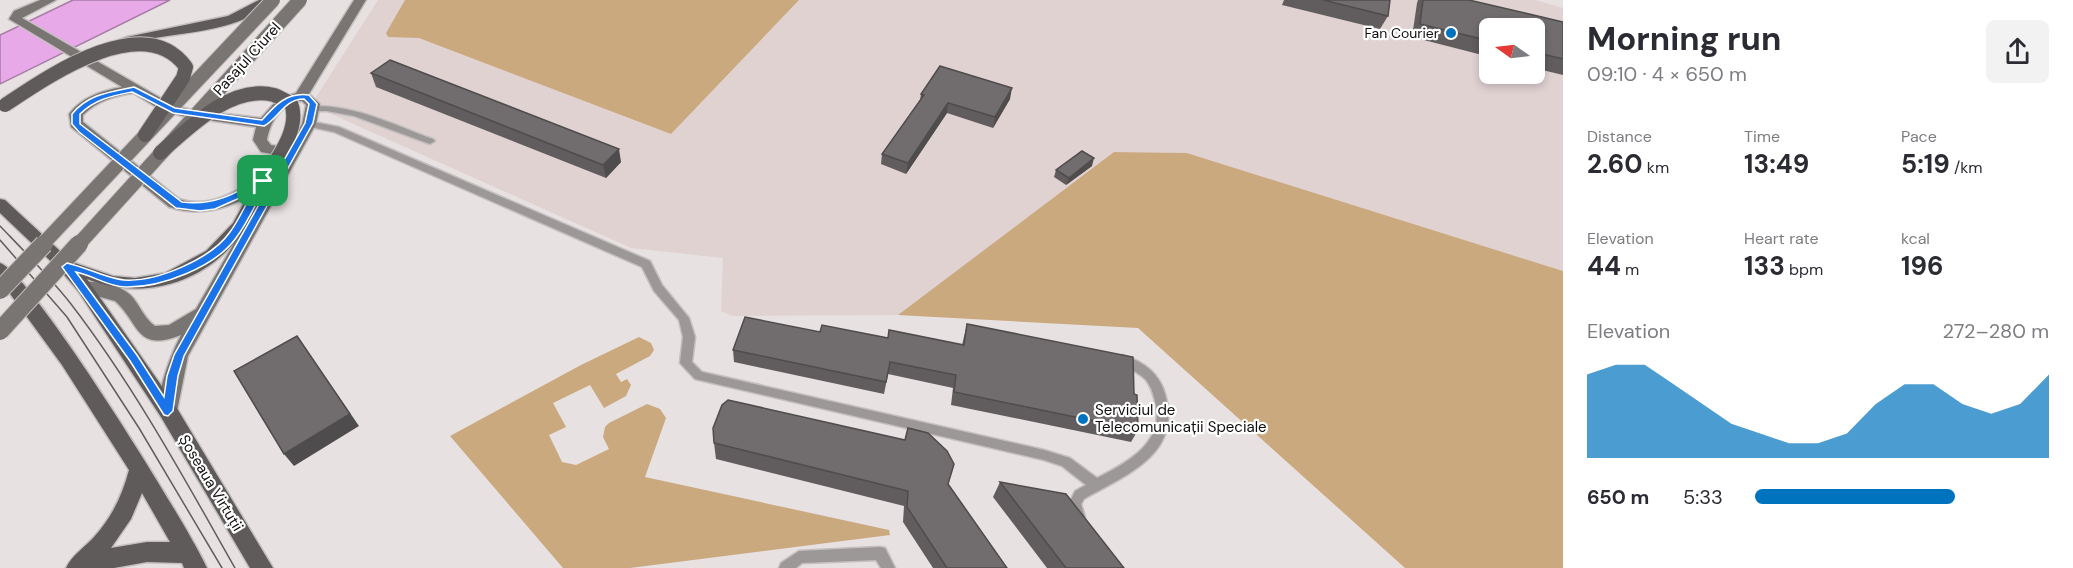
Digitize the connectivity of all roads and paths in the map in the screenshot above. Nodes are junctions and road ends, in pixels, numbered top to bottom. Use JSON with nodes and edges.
{"nodes":[{"id":1,"x":50,"y":0,"type":"edge"},
{"id":2,"x":267,"y":0,"type":"edge"},
{"id":3,"x":273,"y":0,"type":"edge"},
{"id":4,"x":300,"y":0,"type":"edge"},
{"id":5,"x":360,"y":0,"type":"edge"},
{"id":6,"x":90,"y":56,"type":"junction"},
{"id":7,"x":134,"y":89,"type":"junction"},
{"id":8,"x":301,"y":96,"type":"junction"},
{"id":9,"x":1,"y":108,"type":"edge"},
{"id":10,"x":311,"y":116,"type":"junction"},
{"id":11,"x":264,"y":123,"type":"junction"},
{"id":12,"x":145,"y":135,"type":"junction"},
{"id":13,"x":430,"y":141,"type":"dead end"},
{"id":14,"x":160,"y":153,"type":"junction"},
{"id":15,"x":292,"y":153,"type":"junction"},
{"id":16,"x":263,"y":181,"type":"junction"},
{"id":17,"x":0,"y":204,"type":"edge"},
{"id":18,"x":67,"y":267,"type":"junction"},
{"id":19,"x":0,"y":269,"type":"edge"},
{"id":20,"x":84,"y":287,"type":"junction"},
{"id":21,"x":0,"y":290,"type":"edge"},
{"id":22,"x":207,"y":308,"type":"junction"},
{"id":23,"x":0,"y":331,"type":"edge"},
{"id":24,"x":1109,"y":358,"type":"edge"},
{"id":25,"x":168,"y":411,"type":"junction"},
{"id":26,"x":139,"y":468,"type":"junction"},
{"id":27,"x":1096,"y":485,"type":"junction"},
{"id":28,"x":1085,"y":524,"type":"edge"},
{"id":29,"x":192,"y":561,"type":"edge"},
{"id":30,"x":78,"y":568,"type":"edge"},
{"id":31,"x":262,"y":568,"type":"edge"},
{"id":32,"x":786,"y":568,"type":"edge"},
{"id":33,"x":888,"y":568,"type":"edge"}],
"edges":[{"from":1,"to":7,"type":"main road"},
{"from":2,"to":6,"type":"main road","bridge":true},
{"from":3,"to":12,"type":"main road","name":"Pasajul Ciurel","bridge":true},
{"from":4,"to":14,"type":"main road","name":"Pasajul Ciurel","bridge":true},
{"from":5,"to":8,"type":"main road"},
{"from":6,"to":9,"type":"main road","bridge":true},
{"from":6,"to":12,"type":"main road","bridge":true},
{"from":7,"to":11,"type":"main road"},
{"from":7,"to":16,"type":"main road"},
{"from":8,"to":10,"type":"main road"},
{"from":8,"to":11,"type":"main road"},
{"from":10,"to":13,"type":"lane"},
{"from":10,"to":15,"type":"main road"},
{"from":10,"to":27,"type":"lane"},
{"from":11,"to":15,"type":"main road"},
{"from":12,"to":21,"type":"main road","name":"Pasajul Ciurel","bridge":true},
{"from":14,"to":16,"type":"main road","bridge":true},
{"from":14,"to":23,"type":"main road","name":"Pasajul Ciurel","bridge":true},
{"from":15,"to":22,"type":"main road"},
{"from":16,"to":18,"type":"main road"},
{"from":17,"to":18,"type":"main road","name":"Șoseaua Virtuții"},
{"from":18,"to":20,"type":"main road","name":"Șoseaua Virtuții"},
{"from":19,"to":26,"type":"main road"},
{"from":20,"to":22,"type":"main road"},
{"from":20,"to":25,"type":"main road","name":"Șoseaua Virtuții"},
{"from":22,"to":25,"type":"main road"},
{"from":24,"to":27,"type":"lane"},
{"from":25,"to":31,"type":"main road","name":"Șoseaua Virtuții"},
{"from":26,"to":29,"type":"main road"},
{"from":26,"to":30,"type":"main road"},
{"from":27,"to":28,"type":"lane"},
{"from":29,"to":30,"type":"main road"},
{"from":32,"to":33,"type":"lane"}]}
